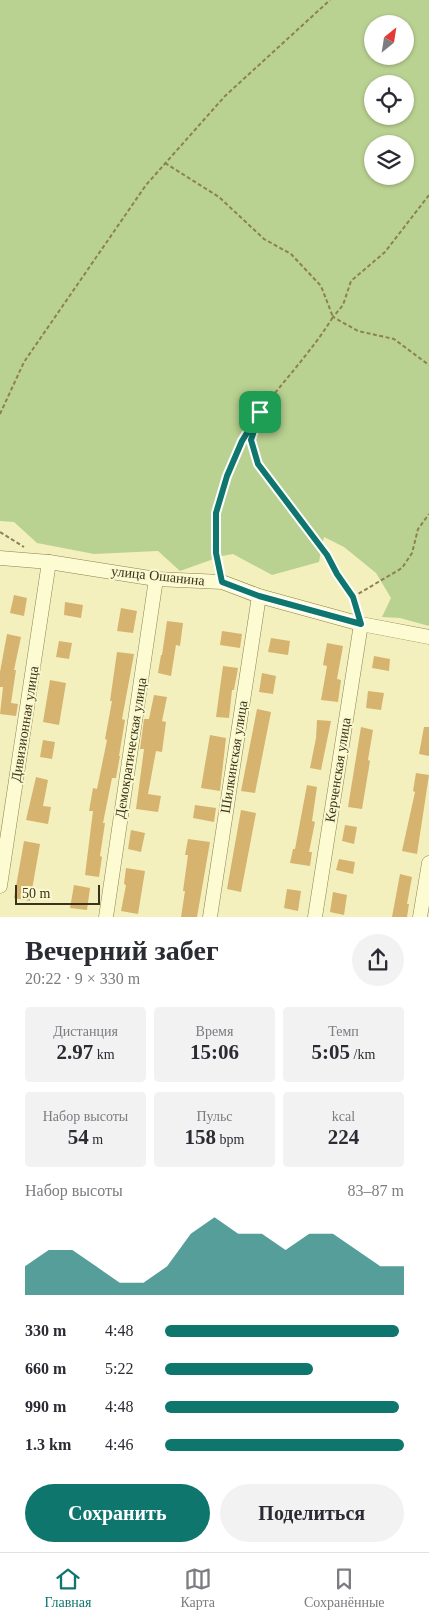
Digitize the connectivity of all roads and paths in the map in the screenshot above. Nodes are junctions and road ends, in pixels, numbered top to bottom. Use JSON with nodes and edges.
{"nodes":[{"id":1,"x":330,"y":0,"type":"edge"},
{"id":2,"x":166,"y":163,"type":"junction"},
{"id":3,"x":429,"y":195,"type":"edge"},
{"id":4,"x":333,"y":317,"type":"junction"},
{"id":5,"x":429,"y":365,"type":"edge"},
{"id":6,"x":260,"y":412,"type":"junction"},
{"id":7,"x":0,"y":414,"type":"edge"},
{"id":8,"x":429,"y":514,"type":"edge"},
{"id":9,"x":0,"y":558,"type":"edge"},
{"id":10,"x":49,"y":562,"type":"junction"},
{"id":11,"x":156,"y":579,"type":"junction"},
{"id":12,"x":222,"y":582,"type":"junction"},
{"id":13,"x":259,"y":596,"type":"junction"},
{"id":14,"x":353,"y":597,"type":"junction"},
{"id":15,"x":361,"y":624,"type":"junction"},
{"id":16,"x":429,"y":637,"type":"edge"},
{"id":17,"x":429,"y":863,"type":"edge"},
{"id":18,"x":0,"y":886,"type":"edge"},
{"id":19,"x":106,"y":917,"type":"edge"},
{"id":20,"x":210,"y":917,"type":"edge"},
{"id":21,"x":315,"y":917,"type":"edge"},
{"id":22,"x":420,"y":917,"type":"edge"}],
"edges":[{"from":1,"to":2,"type":"path"},
{"from":2,"to":4,"type":"path"},
{"from":2,"to":7,"type":"path"},
{"from":3,"to":4,"type":"path"},
{"from":4,"to":5,"type":"path"},
{"from":4,"to":6,"type":"path"},
{"from":6,"to":12,"type":"path"},
{"from":6,"to":14,"type":"path"},
{"from":8,"to":14,"type":"path"},
{"from":9,"to":10,"type":"street","name":"улица Ошанина"},
{"from":10,"to":11,"type":"street","name":"улица Ошанина"},
{"from":10,"to":18,"type":"street","name":"Дивизионная улица"},
{"from":11,"to":12,"type":"street","name":"улица Ошанина"},
{"from":11,"to":19,"type":"street","name":"Демократическая улица"},
{"from":12,"to":13,"type":"street","name":"улица Ошанина"},
{"from":13,"to":15,"type":"street","name":"улица Ошанина"},
{"from":13,"to":20,"type":"street","name":"Шилкинская улица"},
{"from":14,"to":15,"type":"path"},
{"from":15,"to":16,"type":"street","name":"улица Ошанина"},
{"from":15,"to":21,"type":"street","name":"Керченская улица"},
{"from":17,"to":22,"type":"street"}]}
